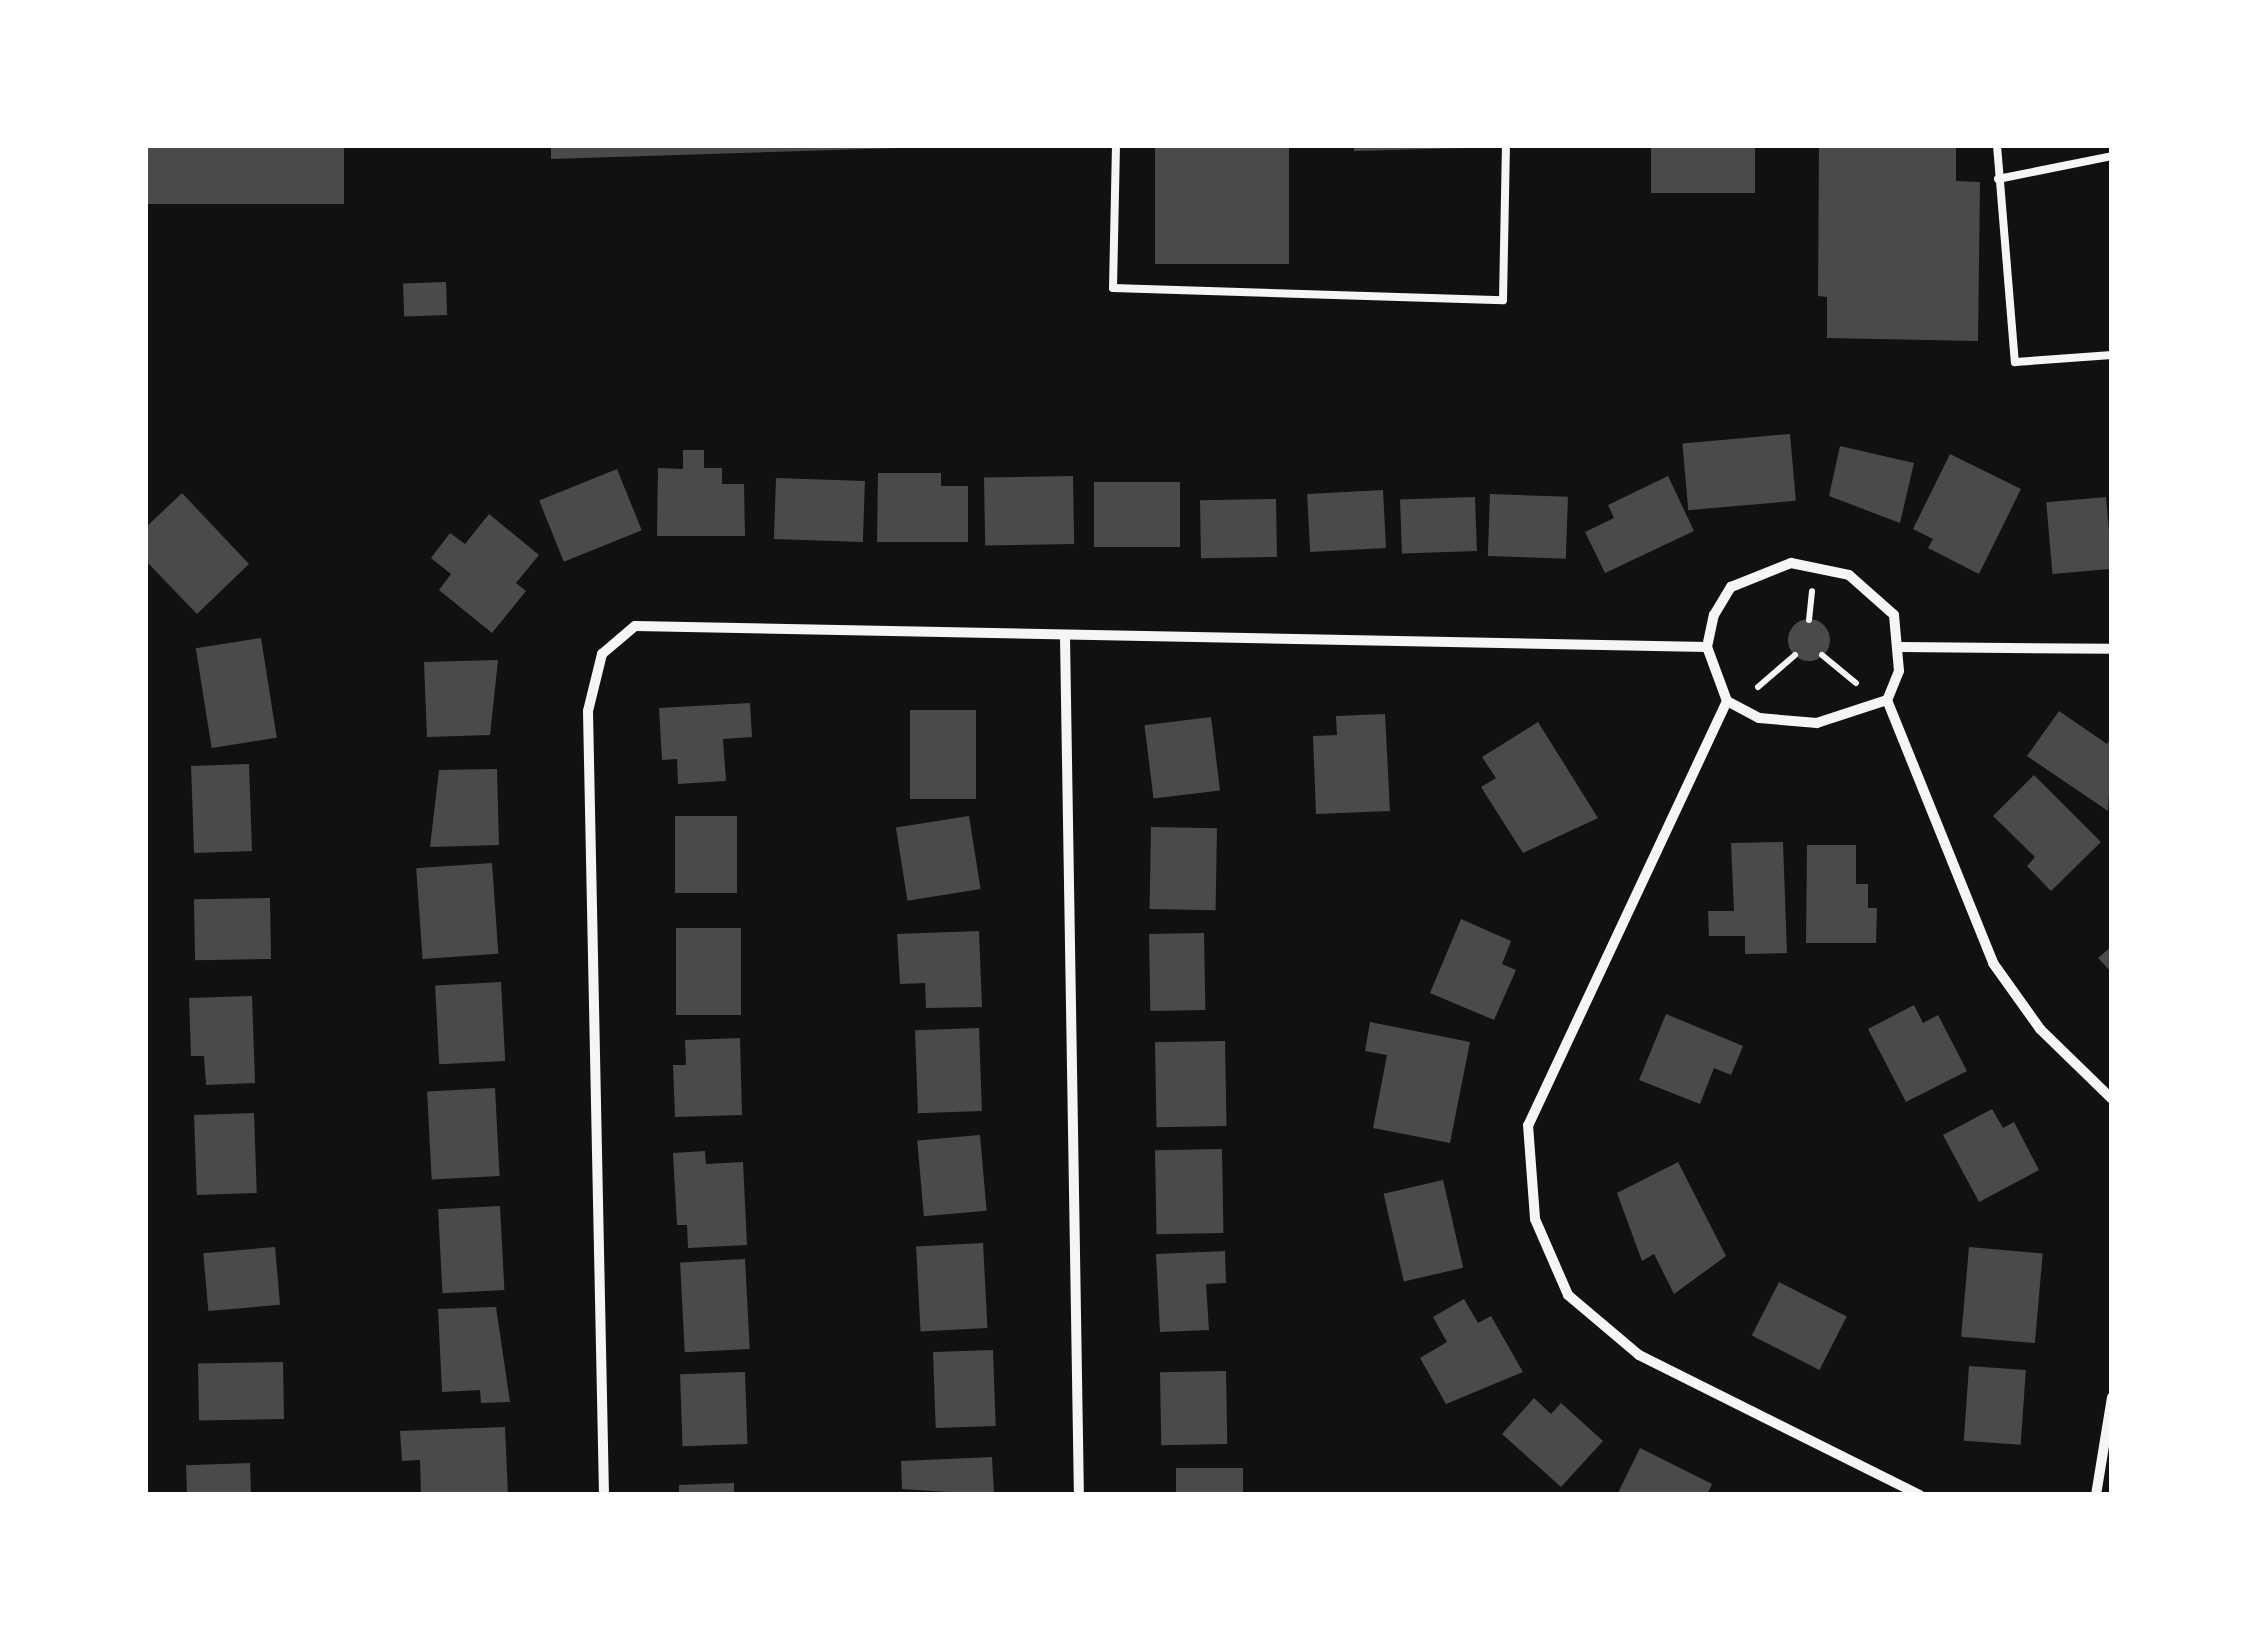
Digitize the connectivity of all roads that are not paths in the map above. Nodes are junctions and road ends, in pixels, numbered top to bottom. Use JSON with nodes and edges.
{"nodes":[{"id":1,"x":1116,"y":145,"type":"edge"},
{"id":2,"x":1506,"y":145,"type":"edge"},
{"id":3,"x":1998,"y":145,"type":"edge"},
{"id":4,"x":2112,"y":156,"type":"edge"},
{"id":5,"x":1998,"y":179,"type":"junction"},
{"id":6,"x":2112,"y":355,"type":"edge"},
{"id":7,"x":1065,"y":637,"type":"junction"},
{"id":8,"x":1707,"y":647,"type":"junction"},
{"id":9,"x":1901,"y":647,"type":"junction"},
{"id":10,"x":2112,"y":649,"type":"edge"},
{"id":11,"x":1887,"y":700,"type":"junction"},
{"id":12,"x":1727,"y":702,"type":"junction"},
{"id":13,"x":2112,"y":1098,"type":"edge"},
{"id":14,"x":2112,"y":1397,"type":"edge"},
{"id":15,"x":604,"y":1495,"type":"edge"},
{"id":16,"x":1079,"y":1495,"type":"edge"},
{"id":17,"x":1920,"y":1495,"type":"edge"},
{"id":18,"x":2096,"y":1495,"type":"edge"}],
"edges":[{"from":1,"to":2,"type":"lane"},
{"from":3,"to":5,"type":"lane"},
{"from":4,"to":5,"type":"lane"},
{"from":5,"to":6,"type":"lane"},
{"from":7,"to":8,"type":"street"},
{"from":7,"to":15,"type":"street"},
{"from":7,"to":16,"type":"street"},
{"from":8,"to":9,"type":"street"},
{"from":8,"to":12,"type":"street"},
{"from":9,"to":10,"type":"street"},
{"from":9,"to":11,"type":"street"},
{"from":11,"to":12,"type":"street"},
{"from":11,"to":13,"type":"street"},
{"from":12,"to":17,"type":"street"},
{"from":14,"to":18,"type":"street"}]}
